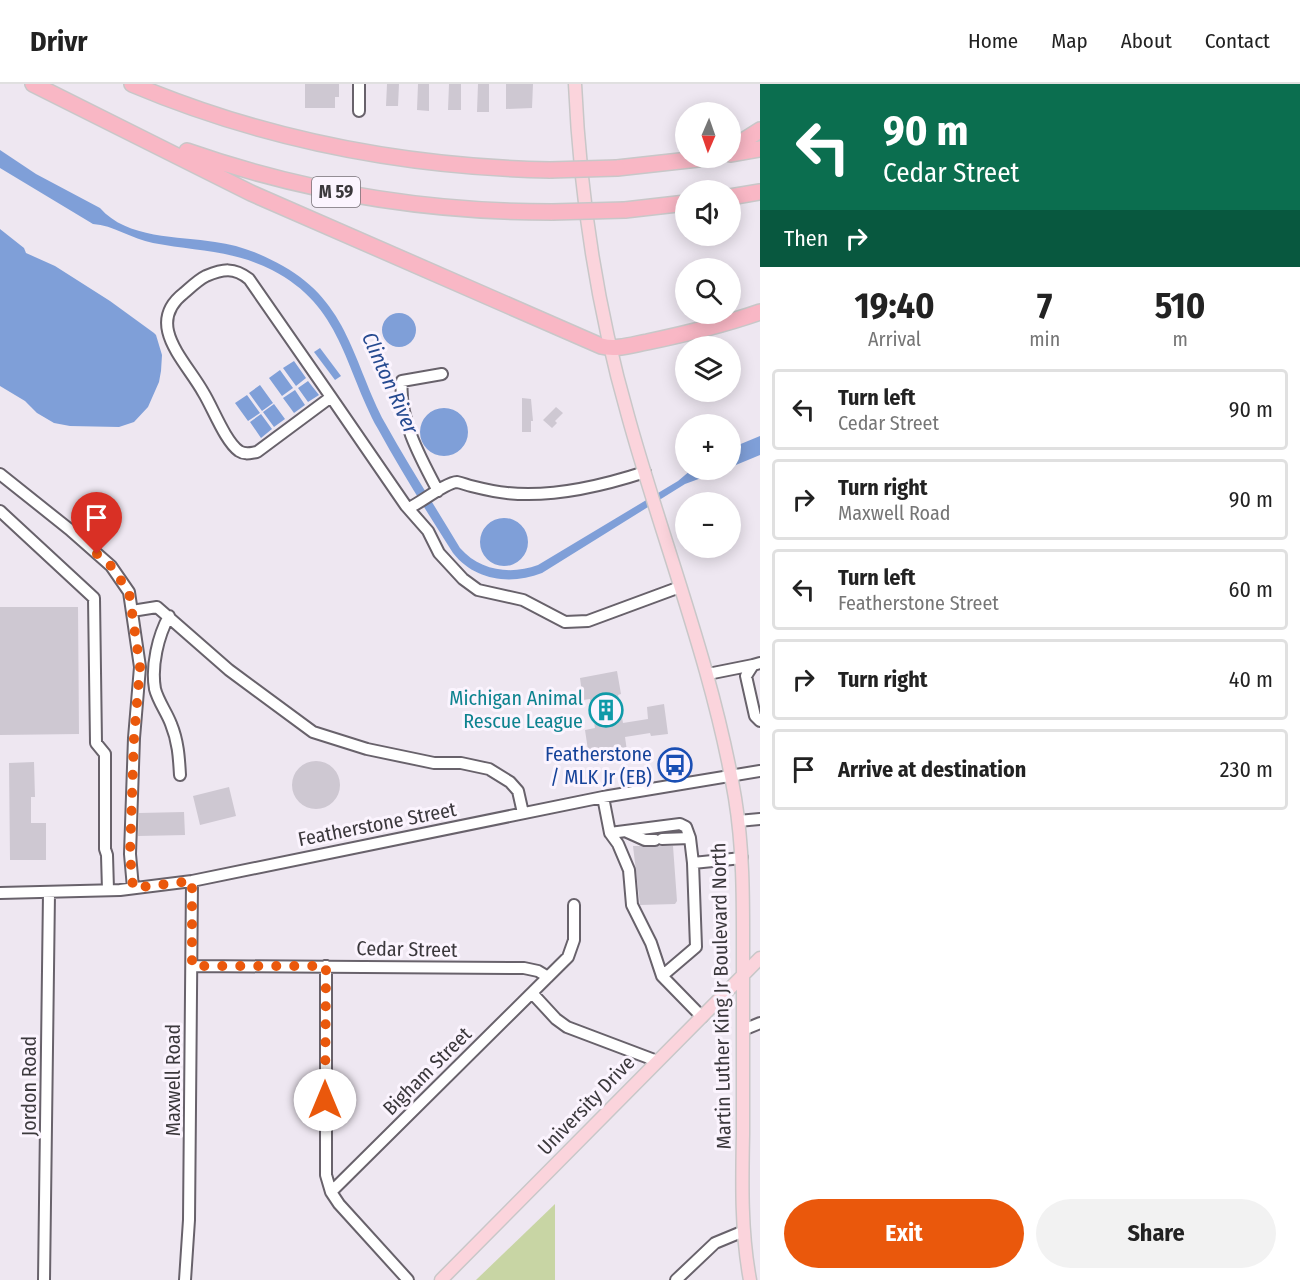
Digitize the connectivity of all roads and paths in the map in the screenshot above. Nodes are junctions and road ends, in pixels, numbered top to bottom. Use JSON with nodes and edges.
{"nodes":[{"id":1,"x":33,"y":84,"type":"edge"},
{"id":2,"x":132,"y":84,"type":"edge"},
{"id":3,"x":359,"y":84,"type":"edge"},
{"id":4,"x":575,"y":84,"type":"edge"},
{"id":5,"x":359,"y":111,"type":"dead end"},
{"id":6,"x":128,"y":129,"type":"junction"},
{"id":7,"x":760,"y":130,"type":"edge"},
{"id":8,"x":741,"y":144,"type":"edge"},
{"id":9,"x":760,"y":149,"type":"edge"},
{"id":10,"x":741,"y":151,"type":"edge"},
{"id":11,"x":675,"y":162,"type":"edge"},
{"id":12,"x":760,"y":192,"type":"edge"},
{"id":13,"x":741,"y":195,"type":"edge"},
{"id":14,"x":675,"y":204,"type":"edge"},
{"id":15,"x":760,"y":312,"type":"edge"},
{"id":16,"x":611,"y":348,"type":"junction"},
{"id":17,"x":442,"y":374,"type":"dead end"},
{"id":18,"x":331,"y":397,"type":"junction"},
{"id":19,"x":0,"y":474,"type":"edge"},
{"id":20,"x":645,"y":474,"type":"junction"},
{"id":21,"x":435,"y":493,"type":"junction"},
{"id":22,"x":412,"y":507,"type":"junction"},
{"id":23,"x":0,"y":511,"type":"edge"},
{"id":24,"x":680,"y":587,"type":"junction"},
{"id":25,"x":132,"y":611,"type":"junction"},
{"id":26,"x":169,"y":616,"type":"junction"},
{"id":27,"x":757,"y":664,"type":"edge"},
{"id":28,"x":708,"y":674,"type":"junction"},
{"id":29,"x":760,"y":722,"type":"edge"},
{"id":30,"x":760,"y":771,"type":"edge"},
{"id":31,"x":180,"y":775,"type":"dead end"},
{"id":32,"x":731,"y":776,"type":"junction"},
{"id":33,"x":603,"y":797,"type":"junction"},
{"id":34,"x":523,"y":813,"type":"junction"},
{"id":35,"x":760,"y":819,"type":"edge"},
{"id":36,"x":738,"y":821,"type":"junction"},
{"id":37,"x":625,"y":831,"type":"junction"},
{"id":38,"x":688,"y":832,"type":"junction"},
{"id":39,"x":610,"y":833,"type":"junction"},
{"id":40,"x":742,"y":858,"type":"junction"},
{"id":41,"x":693,"y":863,"type":"junction"},
{"id":42,"x":192,"y":881,"type":"junction"},
{"id":43,"x":133,"y":888,"type":"junction"},
{"id":44,"x":108,"y":890,"type":"junction"},
{"id":45,"x":0,"y":893,"type":"edge"},
{"id":46,"x":49,"y":893,"type":"junction"},
{"id":47,"x":574,"y":904,"type":"dead end"},
{"id":48,"x":760,"y":958,"type":"edge"},
{"id":49,"x":192,"y":966,"type":"junction"},
{"id":50,"x":326,"y":966,"type":"junction"},
{"id":51,"x":662,"y":976,"type":"junction"},
{"id":52,"x":743,"y":976,"type":"junction"},
{"id":53,"x":548,"y":977,"type":"junction"},
{"id":54,"x":532,"y":993,"type":"junction"},
{"id":55,"x":702,"y":1017,"type":"junction"},
{"id":56,"x":760,"y":1023,"type":"edge"},
{"id":57,"x":743,"y":1030,"type":"junction"},
{"id":58,"x":657,"y":1061,"type":"junction"},
{"id":59,"x":331,"y":1192,"type":"junction"},
{"id":60,"x":744,"y":1231,"type":"junction"},
{"id":61,"x":44,"y":1280,"type":"edge"},
{"id":62,"x":185,"y":1280,"type":"edge"},
{"id":63,"x":408,"y":1280,"type":"edge"},
{"id":64,"x":441,"y":1280,"type":"edge"},
{"id":65,"x":676,"y":1280,"type":"edge"},
{"id":66,"x":750,"y":1280,"type":"edge"}],
"edges":[{"from":1,"to":6,"type":"highway","number":"M 59"},
{"from":2,"to":11,"type":"highway","number":"M 59","bridge":true},
{"from":3,"to":5,"type":"street"},
{"from":4,"to":16,"type":"main road","name":"Martin Luther King Jr Boulevard North"},
{"from":6,"to":14,"type":"highway","number":"M 59","bridge":true},
{"from":6,"to":16,"type":"highway"},
{"from":7,"to":8,"type":"highway"},
{"from":9,"to":10,"type":"highway"},
{"from":12,"to":13,"type":"highway"},
{"from":15,"to":16,"type":"highway"},
{"from":16,"to":20,"type":"main road","name":"Martin Luther King Jr Boulevard North"},
{"from":17,"to":21,"type":"street"},
{"from":18,"to":18,"type":"street"},
{"from":18,"to":22,"type":"street"},
{"from":19,"to":25,"type":"street"},
{"from":20,"to":21,"type":"street"},
{"from":20,"to":24,"type":"main road","name":"Martin Luther King Jr Boulevard North"},
{"from":21,"to":22,"type":"street"},
{"from":22,"to":24,"type":"street"},
{"from":23,"to":44,"type":"street"},
{"from":24,"to":28,"type":"main road","name":"Martin Luther King Jr Boulevard North"},
{"from":25,"to":26,"type":"street"},
{"from":25,"to":43,"type":"street"},
{"from":26,"to":31,"type":"street"},
{"from":26,"to":34,"type":"street"},
{"from":27,"to":28,"type":"street"},
{"from":27,"to":29,"type":"street"},
{"from":28,"to":32,"type":"main road","name":"Martin Luther King Jr Boulevard North"},
{"from":30,"to":32,"type":"street","name":"Featherstone Street"},
{"from":32,"to":33,"type":"street","name":"Featherstone Street"},
{"from":32,"to":36,"type":"main road","name":"Martin Luther King Jr Boulevard North"},
{"from":33,"to":34,"type":"street","name":"Featherstone Street"},
{"from":33,"to":39,"type":"street"},
{"from":34,"to":42,"type":"street","name":"Featherstone Street"},
{"from":35,"to":36,"type":"street"},
{"from":36,"to":40,"type":"main road","name":"Martin Luther King Jr Boulevard North"},
{"from":37,"to":38,"type":"street"},
{"from":37,"to":38,"type":"street"},
{"from":37,"to":39,"type":"street"},
{"from":38,"to":41,"type":"street"},
{"from":39,"to":51,"type":"street"},
{"from":40,"to":41,"type":"street"},
{"from":40,"to":52,"type":"main road","name":"Martin Luther King Jr Boulevard North"},
{"from":41,"to":51,"type":"street"},
{"from":42,"to":43,"type":"street","name":"Featherstone Street"},
{"from":42,"to":49,"type":"street","name":"Maxwell Road"},
{"from":43,"to":44,"type":"street","name":"Featherstone Street"},
{"from":44,"to":46,"type":"street","name":"Featherstone Street"},
{"from":45,"to":46,"type":"street","name":"Featherstone Street"},
{"from":46,"to":61,"type":"street","name":"Jordon Road"},
{"from":47,"to":53,"type":"street","name":"Bigham Street"},
{"from":48,"to":52,"type":"main road","name":"University Drive"},
{"from":49,"to":50,"type":"street","name":"Cedar Street"},
{"from":49,"to":62,"type":"street","name":"Maxwell Road"},
{"from":50,"to":53,"type":"street","name":"Cedar Street"},
{"from":50,"to":59,"type":"street"},
{"from":51,"to":55,"type":"street"},
{"from":52,"to":55,"type":"main road","name":"University Drive"},
{"from":52,"to":57,"type":"main road","name":"Martin Luther King Jr Boulevard North"},
{"from":53,"to":54,"type":"street","name":"Bigham Street"},
{"from":54,"to":58,"type":"street"},
{"from":54,"to":59,"type":"street","name":"Bigham Street"},
{"from":55,"to":58,"type":"main road","name":"University Drive"},
{"from":56,"to":57,"type":"street"},
{"from":57,"to":60,"type":"main road","name":"Martin Luther King Jr Boulevard North"},
{"from":58,"to":64,"type":"main road","name":"University Drive"},
{"from":59,"to":63,"type":"street"},
{"from":60,"to":65,"type":"street"},
{"from":60,"to":66,"type":"main road","name":"Martin Luther King Jr Boulevard North"}]}
